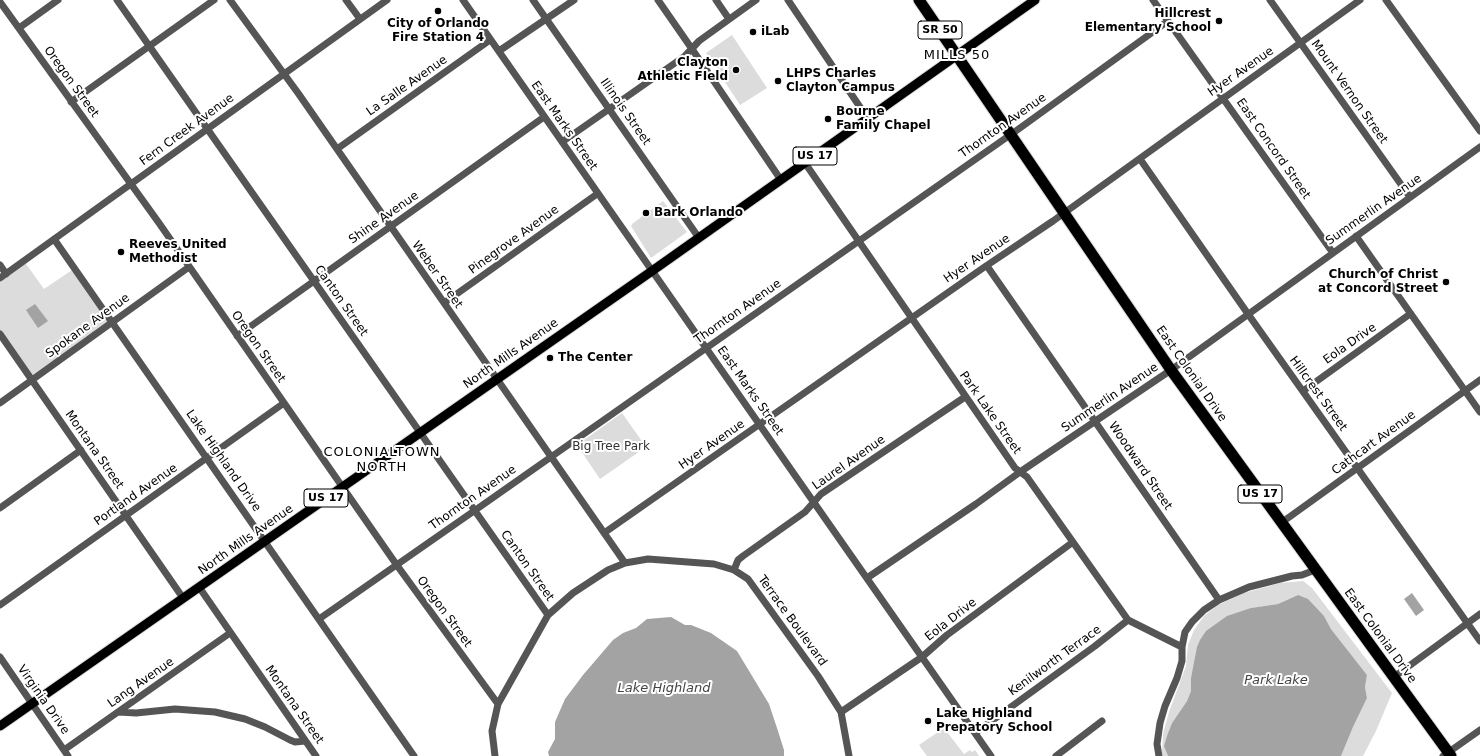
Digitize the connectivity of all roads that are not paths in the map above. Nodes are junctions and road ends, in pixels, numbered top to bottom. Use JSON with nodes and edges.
{"nodes":[{"id":1,"x":58,"y":0,"type":"edge"},
{"id":2,"x":117,"y":0,"type":"edge"},
{"id":3,"x":214,"y":0,"type":"edge"},
{"id":4,"x":230,"y":0,"type":"edge"},
{"id":5,"x":346,"y":0,"type":"edge"},
{"id":6,"x":387,"y":0,"type":"edge"},
{"id":7,"x":463,"y":0,"type":"edge"},
{"id":8,"x":533,"y":0,"type":"edge"},
{"id":9,"x":574,"y":0,"type":"edge"},
{"id":10,"x":658,"y":0,"type":"edge"},
{"id":11,"x":716,"y":0,"type":"edge"},
{"id":12,"x":756,"y":0,"type":"edge"},
{"id":13,"x":788,"y":0,"type":"edge"},
{"id":14,"x":919,"y":0,"type":"edge"},
{"id":15,"x":1034,"y":0,"type":"edge"},
{"id":16,"x":1153,"y":0,"type":"edge"},
{"id":17,"x":1270,"y":0,"type":"edge"},
{"id":18,"x":1360,"y":0,"type":"edge"},
{"id":19,"x":1386,"y":0,"type":"edge"},
{"id":20,"x":0,"y":2,"type":"edge"},
{"id":21,"x":729,"y":19,"type":"junction"},
{"id":22,"x":360,"y":20,"type":"junction"},
{"id":23,"x":546,"y":20,"type":"junction"},
{"id":24,"x":1168,"y":21,"type":"junction"},
{"id":25,"x":19,"y":28,"type":"junction"},
{"id":26,"x":490,"y":40,"type":"junction"},
{"id":27,"x":1300,"y":43,"type":"junction"},
{"id":28,"x":150,"y":45,"type":"junction"},
{"id":29,"x":692,"y":49,"type":"junction"},
{"id":30,"x":499,"y":51,"type":"junction"},
{"id":31,"x":957,"y":56,"type":"junction"},
{"id":32,"x":284,"y":74,"type":"junction"},
{"id":33,"x":1224,"y":98,"type":"junction"},
{"id":34,"x":71,"y":102,"type":"junction"},
{"id":35,"x":609,"y":108,"type":"junction"},
{"id":36,"x":544,"y":117,"type":"junction"},
{"id":37,"x":868,"y":119,"type":"junction"},
{"id":38,"x":208,"y":128,"type":"junction"},
{"id":39,"x":1480,"y":131,"type":"edge"},
{"id":40,"x":1011,"y":134,"type":"junction"},
{"id":41,"x":562,"y":142,"type":"junction"},
{"id":42,"x":1480,"y":147,"type":"edge"},
{"id":43,"x":337,"y":149,"type":"junction"},
{"id":44,"x":1140,"y":159,"type":"junction"},
{"id":45,"x":805,"y":163,"type":"junction"},
{"id":46,"x":781,"y":180,"type":"junction"},
{"id":47,"x":131,"y":183,"type":"junction"},
{"id":48,"x":597,"y":194,"type":"junction"},
{"id":49,"x":1410,"y":198,"type":"junction"},
{"id":50,"x":1064,"y":213,"type":"junction"},
{"id":51,"x":391,"y":227,"type":"junction"},
{"id":52,"x":1356,"y":236,"type":"junction"},
{"id":53,"x":699,"y":238,"type":"junction"},
{"id":54,"x":54,"y":239,"type":"junction"},
{"id":55,"x":858,"y":242,"type":"junction"},
{"id":56,"x":1332,"y":253,"type":"junction"},
{"id":57,"x":0,"y":265,"type":"edge"},
{"id":58,"x":987,"y":266,"type":"junction"},
{"id":59,"x":189,"y":267,"type":"junction"},
{"id":60,"x":652,"y":271,"type":"junction"},
{"id":61,"x":6,"y":274,"type":"junction"},
{"id":62,"x":0,"y":278,"type":"edge"},
{"id":63,"x":314,"y":281,"type":"junction"},
{"id":64,"x":444,"y":303,"type":"junction"},
{"id":65,"x":1248,"y":314,"type":"junction"},
{"id":66,"x":1410,"y":314,"type":"junction"},
{"id":67,"x":911,"y":318,"type":"junction"},
{"id":68,"x":112,"y":322,"type":"junction"},
{"id":69,"x":0,"y":334,"type":"edge"},
{"id":70,"x":237,"y":336,"type":"junction"},
{"id":71,"x":706,"y":348,"type":"junction"},
{"id":72,"x":1171,"y":370,"type":"junction"},
{"id":73,"x":496,"y":379,"type":"junction"},
{"id":74,"x":32,"y":380,"type":"junction"},
{"id":75,"x":1480,"y":380,"type":"edge"},
{"id":76,"x":1303,"y":391,"type":"junction"},
{"id":77,"x":1465,"y":391,"type":"junction"},
{"id":78,"x":965,"y":397,"type":"junction"},
{"id":79,"x":0,"y":403,"type":"edge"},
{"id":80,"x":284,"y":404,"type":"junction"},
{"id":81,"x":1480,"y":412,"type":"edge"},
{"id":82,"x":1096,"y":421,"type":"junction"},
{"id":83,"x":760,"y":425,"type":"junction"},
{"id":84,"x":420,"y":433,"type":"junction"},
{"id":85,"x":81,"y":450,"type":"junction"},
{"id":86,"x":552,"y":456,"type":"junction"},
{"id":87,"x":207,"y":458,"type":"junction"},
{"id":88,"x":1358,"y":468,"type":"junction"},
{"id":89,"x":1020,"y":472,"type":"junction"},
{"id":90,"x":342,"y":486,"type":"junction"},
{"id":91,"x":814,"y":502,"type":"junction"},
{"id":92,"x":0,"y":508,"type":"edge"},
{"id":93,"x":474,"y":511,"type":"junction"},
{"id":94,"x":126,"y":515,"type":"junction"},
{"id":95,"x":1281,"y":523,"type":"junction"},
{"id":96,"x":604,"y":533,"type":"junction"},
{"id":97,"x":265,"y":541,"type":"junction"},
{"id":98,"x":1073,"y":542,"type":"junction"},
{"id":99,"x":625,"y":563,"type":"junction"},
{"id":100,"x":396,"y":564,"type":"junction"},
{"id":101,"x":734,"y":570,"type":"junction"},
{"id":102,"x":1315,"y":570,"type":"junction"},
{"id":103,"x":867,"y":578,"type":"junction"},
{"id":104,"x":199,"y":588,"type":"junction"},
{"id":105,"x":183,"y":598,"type":"junction"},
{"id":106,"x":1219,"y":600,"type":"junction"},
{"id":107,"x":0,"y":605,"type":"edge"},
{"id":108,"x":1480,"y":614,"type":"edge"},
{"id":109,"x":548,"y":615,"type":"junction"},
{"id":110,"x":319,"y":618,"type":"junction"},
{"id":111,"x":1128,"y":620,"type":"junction"},
{"id":112,"x":1467,"y":623,"type":"junction"},
{"id":113,"x":230,"y":633,"type":"junction"},
{"id":114,"x":1480,"y":641,"type":"edge"},
{"id":115,"x":1182,"y":647,"type":"junction"},
{"id":116,"x":0,"y":657,"type":"edge"},
{"id":117,"x":922,"y":657,"type":"junction"},
{"id":118,"x":1394,"y":677,"type":"junction"},
{"id":119,"x":32,"y":704,"type":"junction"},
{"id":120,"x":498,"y":704,"type":"junction"},
{"id":121,"x":119,"y":712,"type":"junction"},
{"id":122,"x":841,"y":712,"type":"junction"},
{"id":123,"x":1102,"y":721,"type":"dead end"},
{"id":124,"x":0,"y":726,"type":"edge"},
{"id":125,"x":1480,"y":730,"type":"edge"},
{"id":126,"x":975,"y":733,"type":"junction"},
{"id":127,"x":305,"y":741,"type":"junction"},
{"id":128,"x":66,"y":753,"type":"edge"},
{"id":129,"x":1157,"y":755,"type":"edge"},
{"id":130,"x":1447,"y":755,"type":"edge"},
{"id":131,"x":316,"y":756,"type":"edge"},
{"id":132,"x":414,"y":756,"type":"edge"},
{"id":133,"x":495,"y":756,"type":"edge"},
{"id":134,"x":850,"y":756,"type":"edge"},
{"id":135,"x":991,"y":756,"type":"edge"},
{"id":136,"x":1056,"y":756,"type":"edge"}],
"edges":[{"from":1,"to":25,"type":"street"},
{"from":2,"to":28,"type":"street","name":"Canton Street"},
{"from":3,"to":28,"type":"street"},
{"from":4,"to":32,"type":"street","name":"Weber Street"},
{"from":5,"to":22,"type":"street"},
{"from":6,"to":22,"type":"street","name":"Fern Creek Avenue"},
{"from":7,"to":26,"type":"street","name":"East Marks Street"},
{"from":8,"to":23,"type":"street","name":"Illinois Street"},
{"from":9,"to":23,"type":"street"},
{"from":10,"to":29,"type":"street"},
{"from":11,"to":21,"type":"street"},
{"from":12,"to":21,"type":"street"},
{"from":13,"to":37,"type":"street"},
{"from":14,"to":31,"type":"highway","name":"East Colonial Drive","number":"SR 50"},
{"from":15,"to":31,"type":"main road","name":"North Mills Avenue"},
{"from":16,"to":24,"type":"street","name":"East Concord Street"},
{"from":17,"to":27,"type":"street","name":"Mount Vernon Street"},
{"from":18,"to":27,"type":"street","name":"Hyer Avenue"},
{"from":19,"to":39,"type":"street"},
{"from":20,"to":25,"type":"street","name":"Oregon Street"},
{"from":21,"to":29,"type":"street"},
{"from":22,"to":32,"type":"street","name":"Fern Creek Avenue"},
{"from":23,"to":30,"type":"street"},
{"from":23,"to":35,"type":"street","name":"Illinois Street"},
{"from":24,"to":33,"type":"street","name":"East Concord Street"},
{"from":24,"to":40,"type":"street","name":"Thornton Avenue"},
{"from":25,"to":34,"type":"street","name":"Oregon Street"},
{"from":26,"to":30,"type":"street","name":"East Marks Street"},
{"from":26,"to":43,"type":"street","name":"La Salle Avenue"},
{"from":27,"to":33,"type":"street","name":"Hyer Avenue"},
{"from":27,"to":49,"type":"street","name":"Mount Vernon Street"},
{"from":28,"to":34,"type":"street"},
{"from":28,"to":38,"type":"street","name":"Canton Street"},
{"from":29,"to":35,"type":"street"},
{"from":29,"to":46,"type":"street"},
{"from":30,"to":36,"type":"street","name":"East Marks Street"},
{"from":31,"to":37,"type":"main road","name":"North Mills Avenue","number":"US 17"},
{"from":31,"to":40,"type":"highway","name":"East Colonial Drive","number":"US 17"},
{"from":32,"to":38,"type":"street","name":"Fern Creek Avenue"},
{"from":32,"to":43,"type":"street","name":"Weber Street"},
{"from":33,"to":44,"type":"street","name":"Hyer Avenue"},
{"from":33,"to":56,"type":"street","name":"East Concord Street"},
{"from":34,"to":47,"type":"street","name":"Oregon Street"},
{"from":35,"to":41,"type":"street"},
{"from":35,"to":53,"type":"street","name":"Illinois Street"},
{"from":36,"to":41,"type":"street","name":"East Marks Street"},
{"from":36,"to":51,"type":"street","name":"Shine Avenue"},
{"from":37,"to":45,"type":"main road","name":"North Mills Avenue","number":"US 17"},
{"from":38,"to":47,"type":"street","name":"Fern Creek Avenue"},
{"from":38,"to":63,"type":"street","name":"Canton Street"},
{"from":40,"to":50,"type":"highway","name":"East Colonial Drive","number":"US 17"},
{"from":40,"to":55,"type":"street","name":"Thornton Avenue"},
{"from":41,"to":48,"type":"street","name":"East Marks Street"},
{"from":42,"to":49,"type":"street","name":"Summerlin Avenue"},
{"from":43,"to":51,"type":"street","name":"Weber Street"},
{"from":44,"to":50,"type":"street","name":"Hyer Avenue"},
{"from":44,"to":65,"type":"street","name":"Hillcrest Street"},
{"from":45,"to":46,"type":"main road","name":"North Mills Avenue","number":"US 17"},
{"from":45,"to":55,"type":"street","name":"Park Lake Street"},
{"from":46,"to":53,"type":"main road","name":"North Mills Avenue","number":"US 17"},
{"from":47,"to":54,"type":"street","name":"Fern Creek Avenue"},
{"from":47,"to":59,"type":"street","name":"Oregon Street"},
{"from":48,"to":60,"type":"street","name":"East Marks Street"},
{"from":48,"to":64,"type":"street","name":"Pinegrove Avenue"},
{"from":49,"to":52,"type":"street","name":"Summerlin Avenue"},
{"from":50,"to":58,"type":"street","name":"Hyer Avenue"},
{"from":50,"to":72,"type":"highway","name":"East Colonial Drive","number":"US 17"},
{"from":51,"to":63,"type":"street","name":"Shine Avenue"},
{"from":51,"to":64,"type":"street","name":"Weber Street"},
{"from":52,"to":56,"type":"street","name":"Summerlin Avenue"},
{"from":52,"to":66,"type":"street"},
{"from":53,"to":60,"type":"main road","name":"North Mills Avenue","number":"US 17"},
{"from":54,"to":61,"type":"street","name":"Fern Creek Avenue"},
{"from":54,"to":68,"type":"street","name":"Lake Highland Drive"},
{"from":55,"to":67,"type":"street","name":"Park Lake Street"},
{"from":55,"to":71,"type":"street","name":"Thornton Avenue"},
{"from":56,"to":65,"type":"street","name":"Summerlin Avenue"},
{"from":57,"to":61,"type":"street"},
{"from":58,"to":67,"type":"street","name":"Hyer Avenue"},
{"from":58,"to":82,"type":"street","name":"Woodward Street"},
{"from":59,"to":68,"type":"street","name":"Spokane Avenue"},
{"from":59,"to":70,"type":"street","name":"Oregon Street"},
{"from":60,"to":71,"type":"street","name":"East Marks Street"},
{"from":60,"to":73,"type":"main road","name":"North Mills Avenue","number":"US 17"},
{"from":61,"to":62,"type":"street","name":"Fern Creek Avenue"},
{"from":63,"to":70,"type":"street","name":"Shine Avenue"},
{"from":63,"to":84,"type":"street","name":"Canton Street"},
{"from":64,"to":73,"type":"street","name":"Weber Street"},
{"from":65,"to":72,"type":"street","name":"Summerlin Avenue"},
{"from":65,"to":76,"type":"street","name":"Hillcrest Street"},
{"from":66,"to":76,"type":"street","name":"Eola Drive"},
{"from":66,"to":77,"type":"street"},
{"from":67,"to":78,"type":"street","name":"Park Lake Street"},
{"from":67,"to":83,"type":"street","name":"Hyer Avenue"},
{"from":68,"to":74,"type":"street","name":"Spokane Avenue"},
{"from":68,"to":87,"type":"street","name":"Lake Highland Drive"},
{"from":69,"to":74,"type":"street","name":"Montana Street"},
{"from":70,"to":80,"type":"street","name":"Oregon Street"},
{"from":71,"to":83,"type":"street","name":"East Marks Street"},
{"from":71,"to":86,"type":"street","name":"Thornton Avenue"},
{"from":72,"to":82,"type":"street","name":"Summerlin Avenue"},
{"from":72,"to":95,"type":"highway","name":"East Colonial Drive","number":"US 17"},
{"from":73,"to":84,"type":"main road","name":"North Mills Avenue","number":"US 17"},
{"from":73,"to":86,"type":"street","name":"Weber Street"},
{"from":74,"to":79,"type":"street","name":"Spokane Avenue"},
{"from":74,"to":85,"type":"street","name":"Montana Street"},
{"from":75,"to":77,"type":"street","name":"Cathcart Avenue"},
{"from":76,"to":88,"type":"street","name":"Hillcrest Street"},
{"from":77,"to":81,"type":"street"},
{"from":77,"to":88,"type":"street","name":"Cathcart Avenue"},
{"from":78,"to":89,"type":"street","name":"Park Lake Street"},
{"from":78,"to":91,"type":"street","name":"Laurel Avenue"},
{"from":80,"to":87,"type":"street","name":"Portland Avenue"},
{"from":80,"to":90,"type":"street","name":"Oregon Street"},
{"from":82,"to":89,"type":"street","name":"Summerlin Avenue"},
{"from":82,"to":106,"type":"street","name":"Woodward Street"},
{"from":83,"to":91,"type":"street","name":"East Marks Street"},
{"from":83,"to":96,"type":"street","name":"Hyer Avenue"},
{"from":84,"to":90,"type":"main road","name":"North Mills Avenue","number":"US 17"},
{"from":84,"to":93,"type":"street","name":"Canton Street"},
{"from":85,"to":92,"type":"street"},
{"from":85,"to":94,"type":"street","name":"Montana Street"},
{"from":86,"to":93,"type":"street","name":"Thornton Avenue"},
{"from":86,"to":96,"type":"street","name":"Weber Street"},
{"from":87,"to":94,"type":"street","name":"Portland Avenue"},
{"from":87,"to":97,"type":"street","name":"Lake Highland Drive"},
{"from":88,"to":95,"type":"street","name":"Cathcart Avenue"},
{"from":88,"to":112,"type":"street","name":"Hillcrest Street"},
{"from":89,"to":98,"type":"street","name":"Park Lake Street"},
{"from":89,"to":103,"type":"street","name":"Summerlin Avenue"},
{"from":90,"to":97,"type":"main road","name":"North Mills Avenue","number":"US 17"},
{"from":90,"to":100,"type":"street","name":"Oregon Street"},
{"from":91,"to":101,"type":"street","name":"Laurel Avenue"},
{"from":91,"to":103,"type":"street","name":"East Marks Street"},
{"from":93,"to":100,"type":"street","name":"Thornton Avenue"},
{"from":93,"to":109,"type":"street","name":"Canton Street"},
{"from":94,"to":105,"type":"street","name":"Montana Street"},
{"from":94,"to":107,"type":"street","name":"Portland Avenue"},
{"from":95,"to":102,"type":"highway","name":"East Colonial Drive","number":"US 17"},
{"from":96,"to":99,"type":"street","name":"Weber Street"},
{"from":97,"to":104,"type":"main road","name":"North Mills Avenue","number":"US 17"},
{"from":97,"to":110,"type":"street","name":"Lake Highland Drive"},
{"from":98,"to":111,"type":"street","name":"Park Lake Street"},
{"from":98,"to":117,"type":"street","name":"Eola Drive"},
{"from":99,"to":101,"type":"street","name":"Terrace Boulevard"},
{"from":99,"to":109,"type":"street","name":"Terrace Boulevard"},
{"from":100,"to":110,"type":"street","name":"Thornton Avenue"},
{"from":100,"to":120,"type":"street","name":"Oregon Street"},
{"from":101,"to":122,"type":"street","name":"Terrace Boulevard"},
{"from":102,"to":106,"type":"street"},
{"from":102,"to":118,"type":"highway","name":"East Colonial Drive","number":"US 17"},
{"from":103,"to":117,"type":"street","name":"East Marks Street"},
{"from":104,"to":105,"type":"main road","name":"North Mills Avenue","number":"US 17"},
{"from":104,"to":113,"type":"street","name":"Montana Street"},
{"from":105,"to":119,"type":"main road","name":"North Mills Avenue","number":"US 17"},
{"from":106,"to":115,"type":"street"},
{"from":108,"to":112,"type":"street"},
{"from":109,"to":120,"type":"street","name":"Terrace Boulevard"},
{"from":110,"to":132,"type":"street","name":"Lake Highland Drive"},
{"from":111,"to":115,"type":"street","name":"Park Lake Street"},
{"from":111,"to":126,"type":"street","name":"Kenilworth Terrace"},
{"from":112,"to":114,"type":"street","name":"Hillcrest Street"},
{"from":112,"to":118,"type":"street"},
{"from":113,"to":121,"type":"street","name":"Lang Avenue"},
{"from":113,"to":127,"type":"street","name":"Montana Street"},
{"from":115,"to":129,"type":"street"},
{"from":116,"to":119,"type":"street","name":"Virginia Drive"},
{"from":117,"to":122,"type":"street","name":"Eola Drive"},
{"from":117,"to":126,"type":"street","name":"East Marks Street"},
{"from":118,"to":130,"type":"highway","name":"East Colonial Drive","number":"US 17"},
{"from":119,"to":124,"type":"main road","name":"North Mills Avenue","number":"US 17"},
{"from":119,"to":128,"type":"street","name":"Virginia Drive"},
{"from":120,"to":133,"type":"street","name":"Terrace Boulevard"},
{"from":121,"to":127,"type":"street"},
{"from":121,"to":128,"type":"street","name":"Lang Avenue"},
{"from":122,"to":134,"type":"street","name":"Terrace Boulevard"},
{"from":123,"to":136,"type":"street"},
{"from":125,"to":130,"type":"street"},
{"from":126,"to":135,"type":"street","name":"East Marks Street"},
{"from":127,"to":131,"type":"street","name":"Montana Street"}]}
